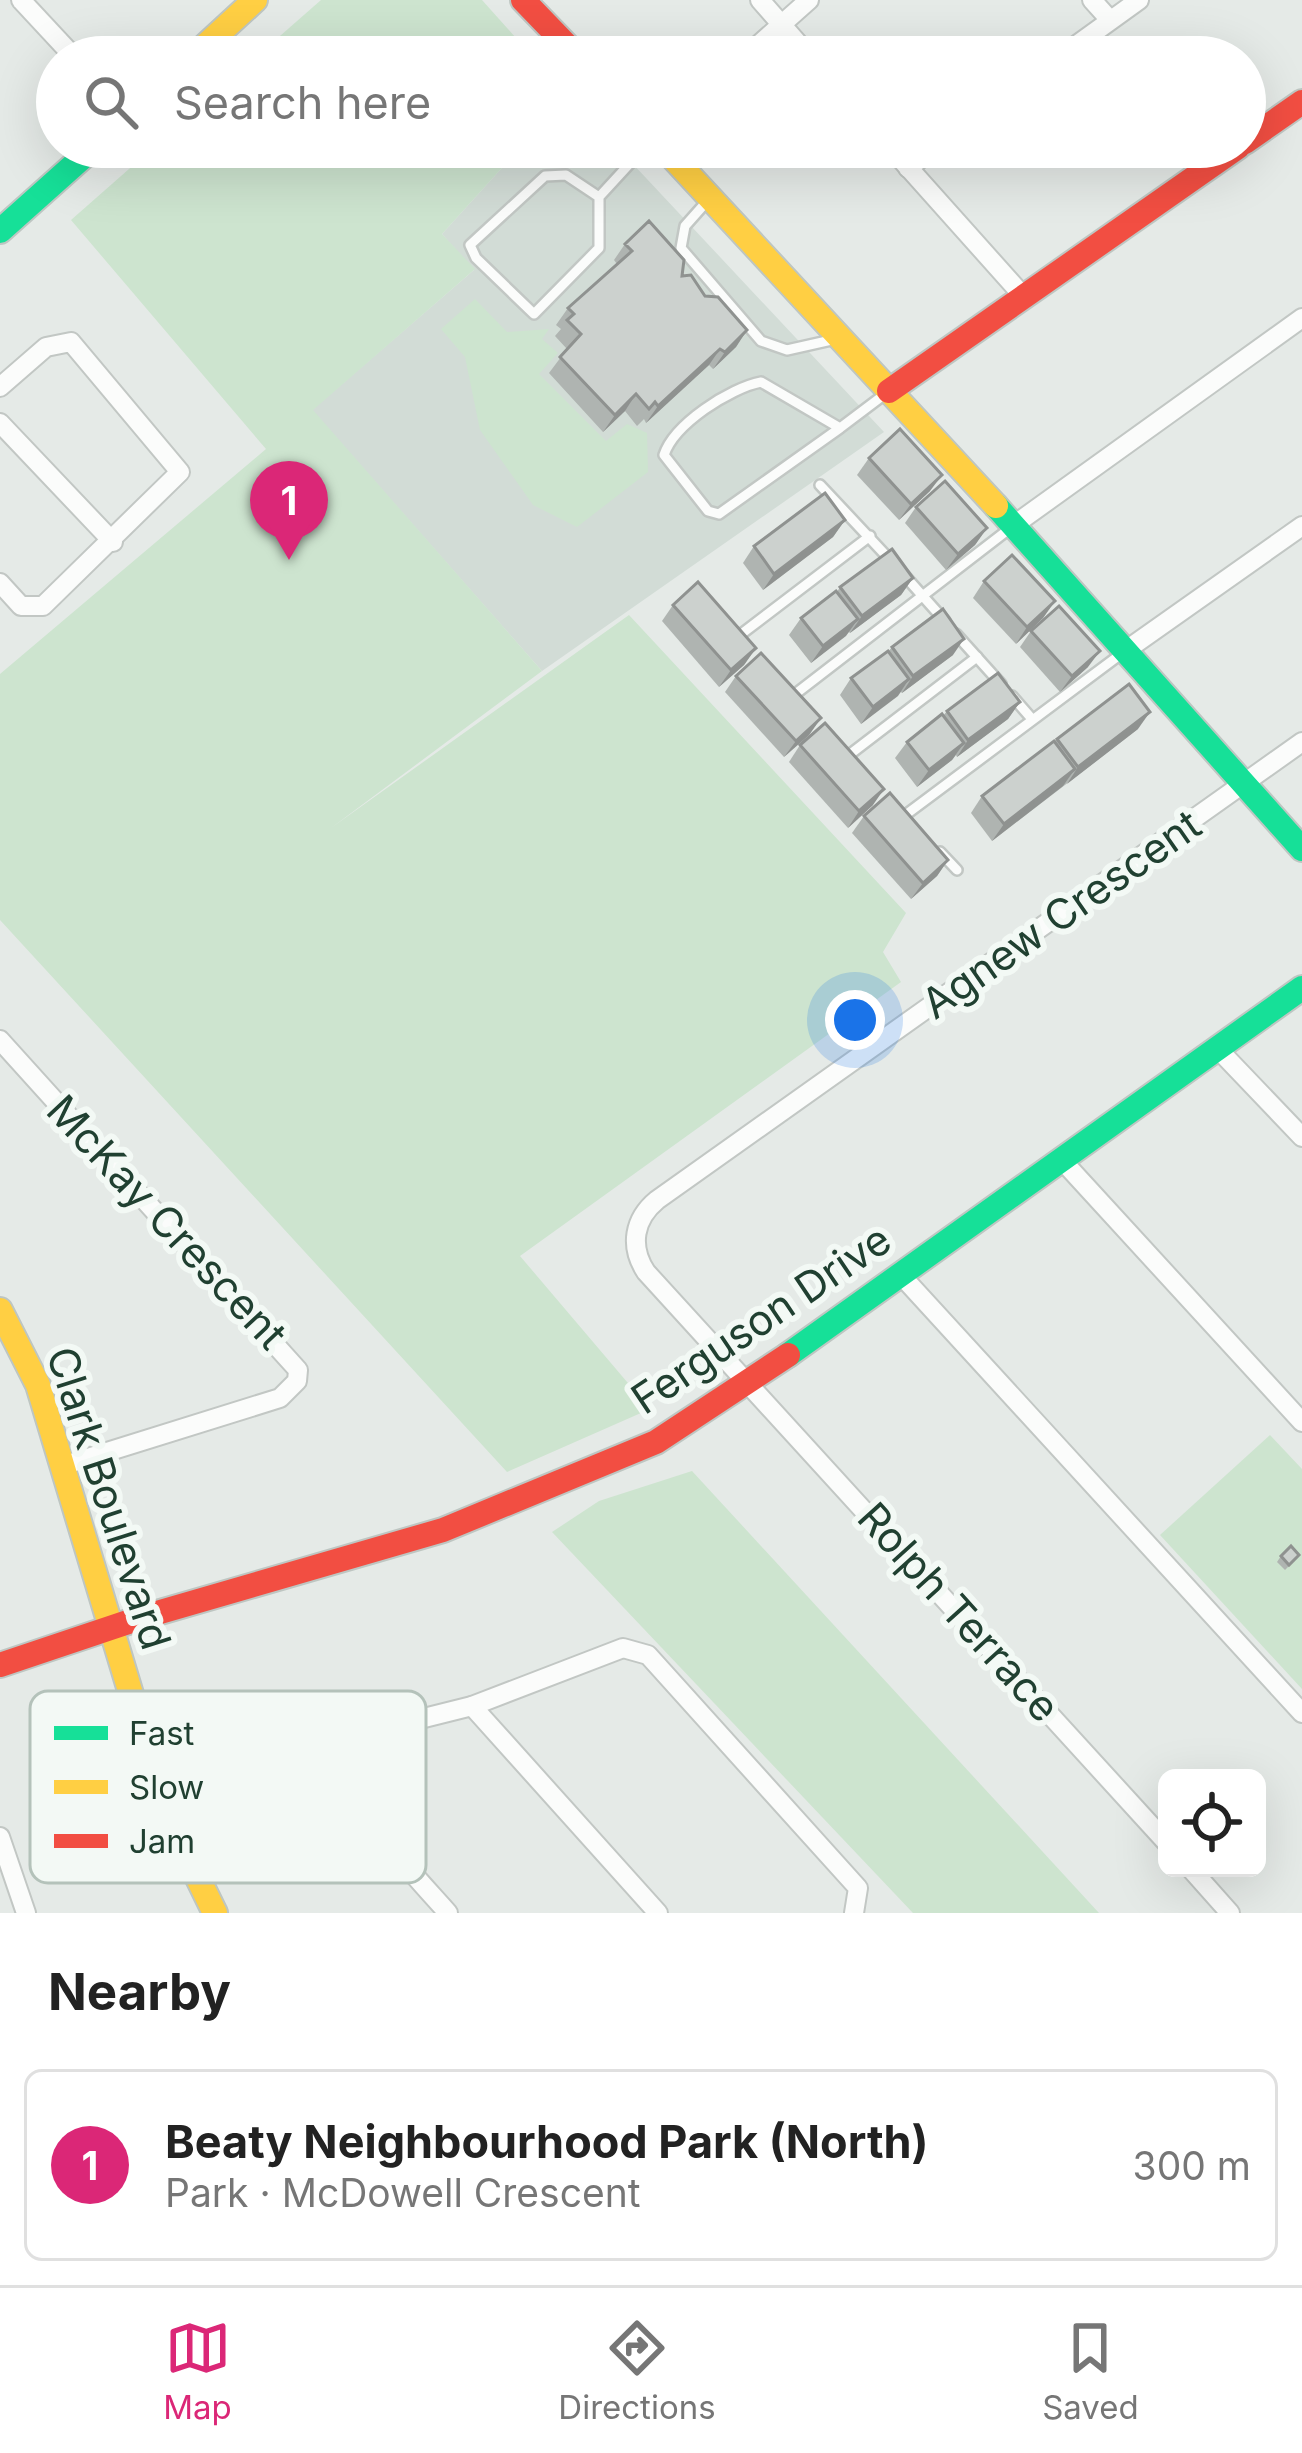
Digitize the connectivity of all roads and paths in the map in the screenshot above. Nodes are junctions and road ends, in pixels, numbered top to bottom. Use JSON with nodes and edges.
{"nodes":[{"id":1,"x":21,"y":0,"type":"edge"},
{"id":2,"x":523,"y":0,"type":"edge"},
{"id":3,"x":760,"y":0,"type":"edge"},
{"id":4,"x":809,"y":0,"type":"edge"},
{"id":5,"x":1092,"y":0,"type":"edge"},
{"id":6,"x":1139,"y":0,"type":"edge"},
{"id":7,"x":246,"y":3,"type":"edge"},
{"id":8,"x":1110,"y":20,"type":"junction"},
{"id":9,"x":782,"y":25,"type":"junction"},
{"id":10,"x":54,"y":36,"type":"edge"},
{"id":11,"x":214,"y":36,"type":"edge"},
{"id":12,"x":558,"y":36,"type":"edge"},
{"id":13,"x":769,"y":36,"type":"edge"},
{"id":14,"x":792,"y":36,"type":"edge"},
{"id":15,"x":1088,"y":36,"type":"edge"},
{"id":16,"x":1302,"y":102,"type":"edge"},
{"id":17,"x":1266,"y":128,"type":"edge"},
{"id":18,"x":69,"y":168,"type":"edge"},
{"id":19,"x":625,"y":168,"type":"edge"},
{"id":20,"x":682,"y":168,"type":"edge"},
{"id":21,"x":908,"y":168,"type":"edge"},
{"id":22,"x":1209,"y":168,"type":"edge"},
{"id":23,"x":598,"y":197,"type":"junction"},
{"id":24,"x":710,"y":198,"type":"junction"},
{"id":25,"x":3,"y":222,"type":"edge"},
{"id":26,"x":1024,"y":297,"type":"junction"},
{"id":27,"x":1302,"y":318,"type":"edge"},
{"id":28,"x":842,"y":338,"type":"junction"},
{"id":29,"x":0,"y":387,"type":"edge"},
{"id":30,"x":889,"y":391,"type":"junction"},
{"id":31,"x":0,"y":423,"type":"edge"},
{"id":32,"x":840,"y":428,"type":"junction"},
{"id":33,"x":820,"y":485,"type":"dead end"},
{"id":34,"x":1014,"y":525,"type":"junction"},
{"id":35,"x":1302,"y":526,"type":"edge"},
{"id":36,"x":869,"y":536,"type":"junction"},
{"id":37,"x":113,"y":542,"type":"junction"},
{"id":38,"x":0,"y":583,"type":"edge"},
{"id":39,"x":923,"y":596,"type":"junction"},
{"id":40,"x":725,"y":619,"type":"edge"},
{"id":41,"x":740,"y":635,"type":"junction"},
{"id":42,"x":753,"y":650,"type":"edge"},
{"id":43,"x":1126,"y":651,"type":"junction"},
{"id":44,"x":977,"y":657,"type":"junction"},
{"id":45,"x":781,"y":680,"type":"edge"},
{"id":46,"x":794,"y":695,"type":"junction"},
{"id":47,"x":808,"y":710,"type":"edge"},
{"id":48,"x":1032,"y":719,"type":"junction"},
{"id":49,"x":835,"y":740,"type":"edge"},
{"id":50,"x":1302,"y":742,"type":"edge"},
{"id":51,"x":849,"y":755,"type":"junction"},
{"id":52,"x":862,"y":770,"type":"edge"},
{"id":53,"x":1246,"y":784,"type":"junction"},
{"id":54,"x":890,"y":800,"type":"edge"},
{"id":55,"x":904,"y":815,"type":"junction"},
{"id":56,"x":917,"y":829,"type":"edge"},
{"id":57,"x":930,"y":843,"type":"edge"},
{"id":58,"x":1302,"y":849,"type":"edge"},
{"id":59,"x":957,"y":870,"type":"dead end"},
{"id":60,"x":1302,"y":988,"type":"edge"},
{"id":61,"x":0,"y":1040,"type":"edge"},
{"id":62,"x":1217,"y":1048,"type":"junction"},
{"id":63,"x":1302,"y":1137,"type":"edge"},
{"id":64,"x":1060,"y":1158,"type":"junction"},
{"id":65,"x":900,"y":1274,"type":"junction"},
{"id":66,"x":0,"y":1310,"type":"edge"},
{"id":67,"x":751,"y":1382,"type":"junction"},
{"id":68,"x":1302,"y":1422,"type":"edge"},
{"id":69,"x":62,"y":1466,"type":"junction"},
{"id":70,"x":111,"y":1628,"type":"junction"},
{"id":71,"x":0,"y":1665,"type":"edge"},
{"id":72,"x":130,"y":1691,"type":"edge"},
{"id":73,"x":472,"y":1706,"type":"junction"},
{"id":74,"x":1302,"y":1713,"type":"edge"},
{"id":75,"x":426,"y":1718,"type":"edge"},
{"id":76,"x":1158,"y":1833,"type":"edge"},
{"id":77,"x":0,"y":1837,"type":"edge"},
{"id":78,"x":1198,"y":1877,"type":"edge"},
{"id":79,"x":200,"y":1883,"type":"edge"},
{"id":80,"x":422,"y":1883,"type":"edge"},
{"id":81,"x":26,"y":1913,"type":"edge"},
{"id":82,"x":215,"y":1913,"type":"edge"},
{"id":83,"x":448,"y":1913,"type":"edge"},
{"id":84,"x":658,"y":1913,"type":"edge"},
{"id":85,"x":854,"y":1913,"type":"edge"},
{"id":86,"x":1230,"y":1913,"type":"edge"}],
"edges":[{"from":1,"to":10,"type":"street"},
{"from":2,"to":12,"type":"street"},
{"from":3,"to":9,"type":"street"},
{"from":4,"to":9,"type":"street"},
{"from":5,"to":8,"type":"street"},
{"from":6,"to":8,"type":"street"},
{"from":7,"to":11,"type":"street"},
{"from":8,"to":15,"type":"street"},
{"from":9,"to":13,"type":"street"},
{"from":9,"to":14,"type":"street"},
{"from":16,"to":17,"type":"street"},
{"from":18,"to":25,"type":"street"},
{"from":19,"to":23,"type":"lane"},
{"from":20,"to":24,"type":"street"},
{"from":21,"to":26,"type":"street"},
{"from":22,"to":26,"type":"street"},
{"from":23,"to":23,"type":"lane"},
{"from":24,"to":28,"type":"street"},
{"from":24,"to":28,"type":"lane"},
{"from":26,"to":30,"type":"street"},
{"from":27,"to":34,"type":"street"},
{"from":28,"to":30,"type":"street"},
{"from":29,"to":37,"type":"street"},
{"from":30,"to":32,"type":"lane"},
{"from":30,"to":34,"type":"street"},
{"from":31,"to":37,"type":"street"},
{"from":32,"to":32,"type":"lane"},
{"from":33,"to":36,"type":"lane"},
{"from":34,"to":39,"type":"lane"},
{"from":34,"to":43,"type":"street"},
{"from":35,"to":43,"type":"street"},
{"from":36,"to":39,"type":"lane"},
{"from":36,"to":41,"type":"lane"},
{"from":37,"to":38,"type":"street"},
{"from":39,"to":44,"type":"lane"},
{"from":39,"to":46,"type":"lane"},
{"from":40,"to":41,"type":"lane"},
{"from":41,"to":42,"type":"lane"},
{"from":43,"to":48,"type":"lane"},
{"from":43,"to":53,"type":"street"},
{"from":44,"to":48,"type":"lane"},
{"from":44,"to":51,"type":"lane"},
{"from":45,"to":46,"type":"lane"},
{"from":46,"to":47,"type":"lane"},
{"from":48,"to":55,"type":"lane"},
{"from":49,"to":51,"type":"lane"},
{"from":50,"to":53,"type":"street","name":"Agnew Crescent"},
{"from":51,"to":52,"type":"lane"},
{"from":53,"to":58,"type":"street"},
{"from":53,"to":67,"type":"street","name":"Agnew Crescent"},
{"from":54,"to":55,"type":"lane"},
{"from":55,"to":56,"type":"lane"},
{"from":57,"to":59,"type":"lane"},
{"from":60,"to":62,"type":"street","name":"Ferguson Drive"},
{"from":61,"to":69,"type":"street","name":"McKay Crescent"},
{"from":62,"to":63,"type":"street"},
{"from":62,"to":64,"type":"street","name":"Ferguson Drive"},
{"from":64,"to":65,"type":"street","name":"Ferguson Drive"},
{"from":64,"to":68,"type":"street"},
{"from":65,"to":67,"type":"street","name":"Ferguson Drive"},
{"from":65,"to":74,"type":"street"},
{"from":66,"to":69,"type":"street","name":"Clark Boulevard"},
{"from":67,"to":70,"type":"street","name":"Ferguson Drive"},
{"from":67,"to":76,"type":"street","name":"Rolph Terrace"},
{"from":69,"to":70,"type":"street","name":"Clark Boulevard"},
{"from":70,"to":71,"type":"street","name":"Ferguson Drive"},
{"from":70,"to":72,"type":"street","name":"Clark Boulevard"},
{"from":73,"to":75,"type":"street"},
{"from":73,"to":84,"type":"street"},
{"from":73,"to":85,"type":"street"},
{"from":77,"to":81,"type":"street"},
{"from":78,"to":86,"type":"street"},
{"from":79,"to":82,"type":"street","name":"Clark Boulevard"},
{"from":80,"to":83,"type":"street"}]}
